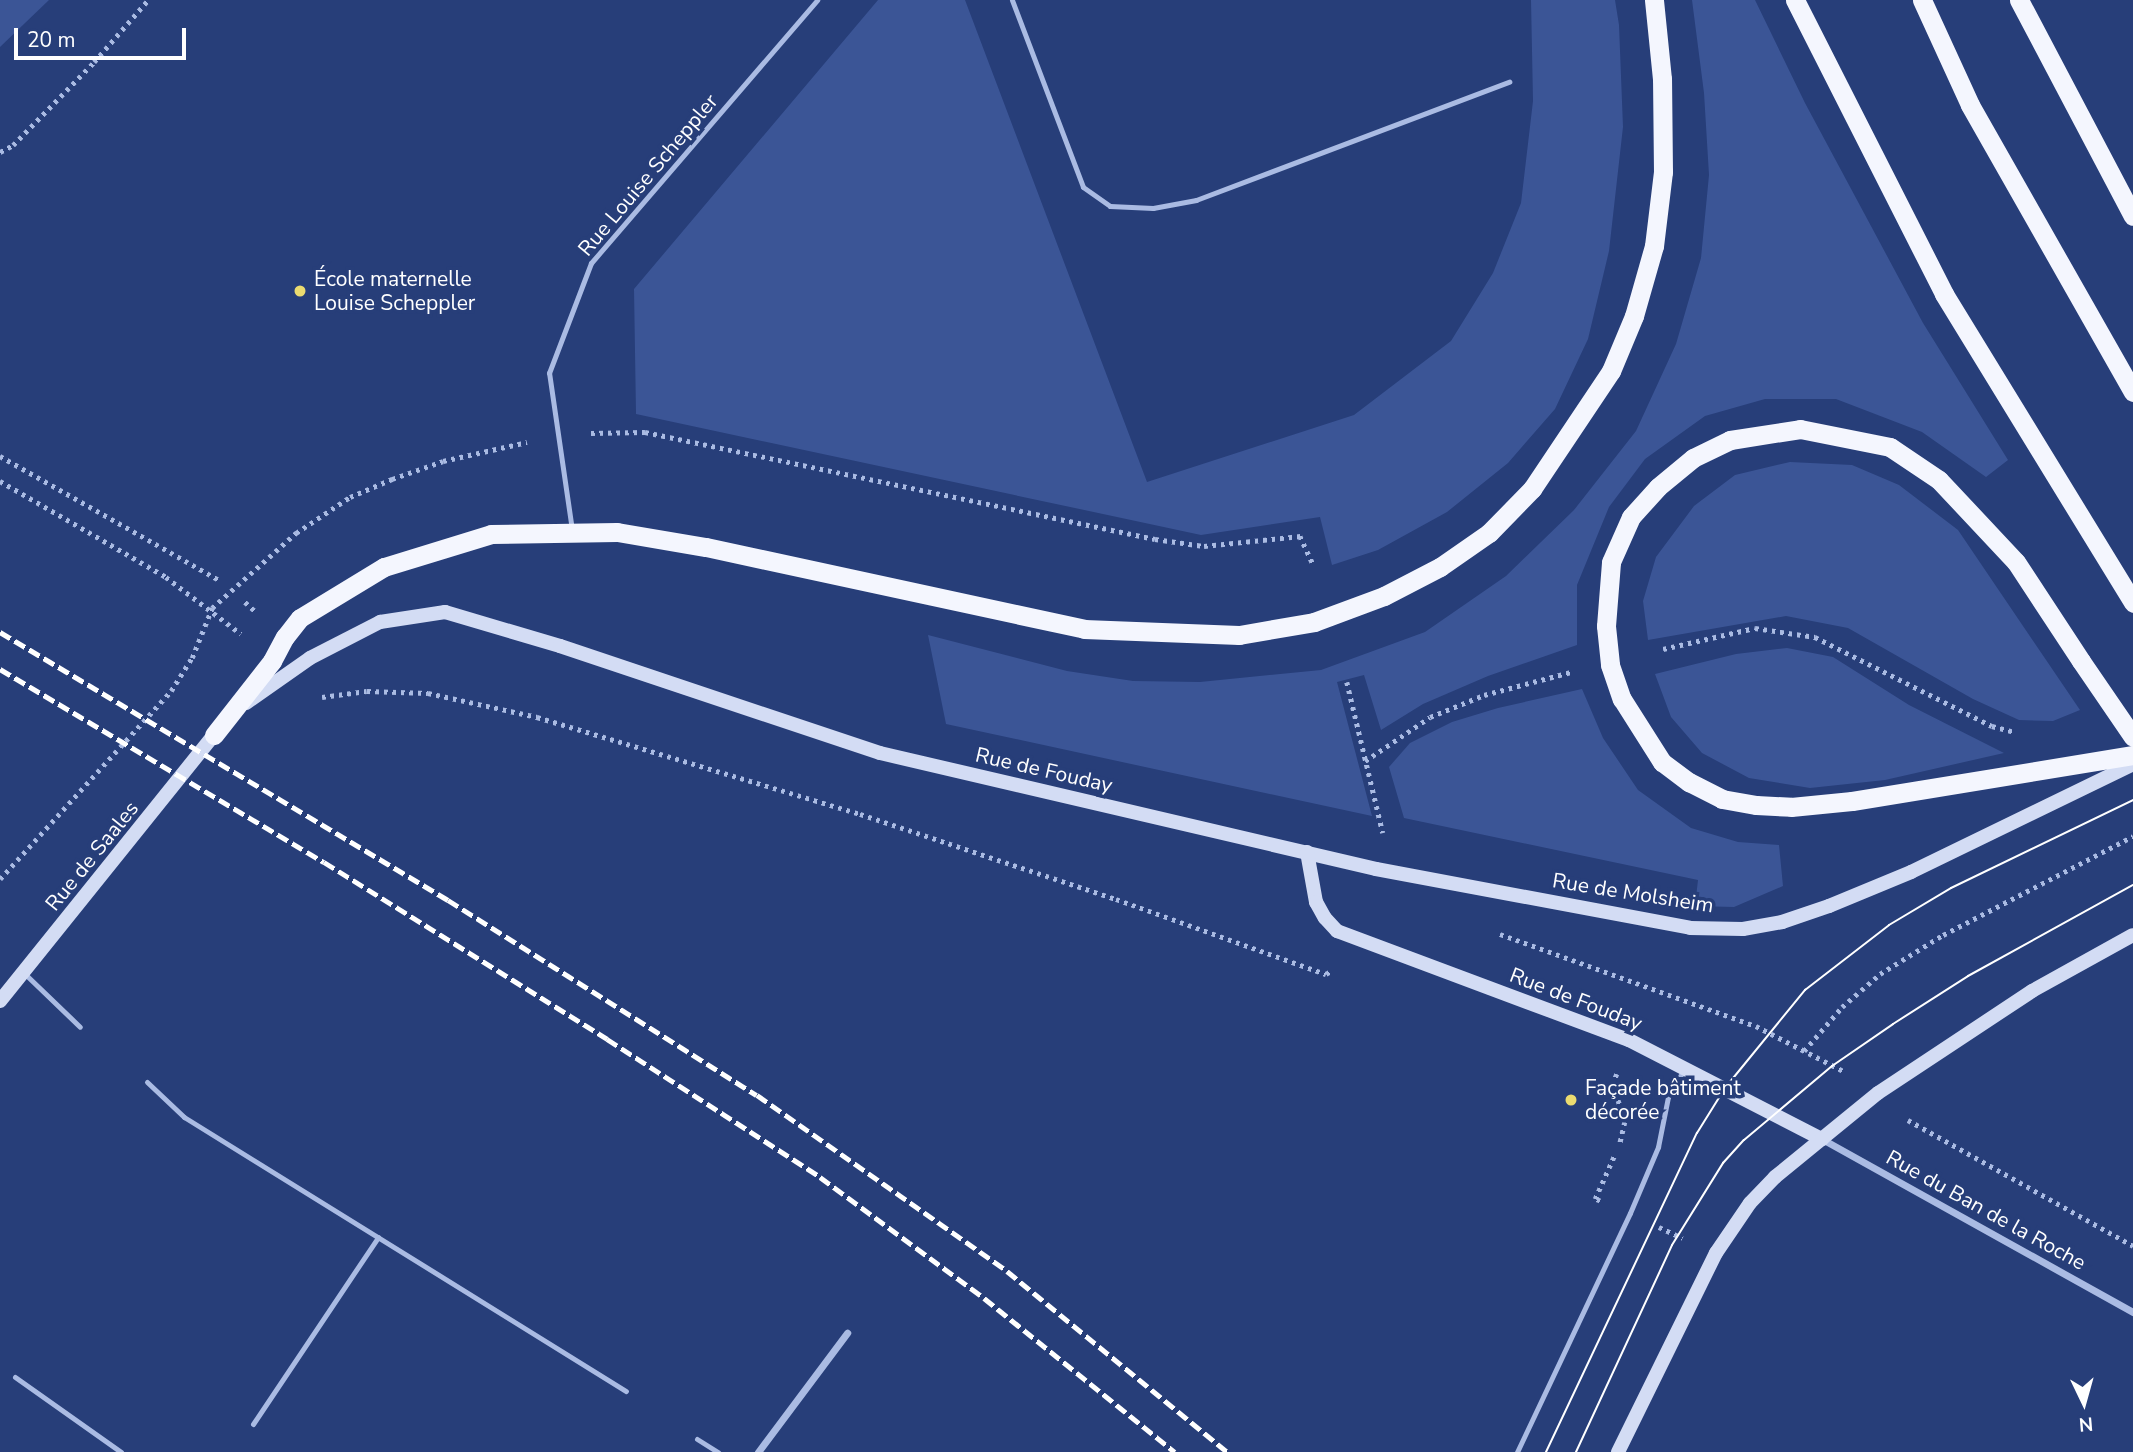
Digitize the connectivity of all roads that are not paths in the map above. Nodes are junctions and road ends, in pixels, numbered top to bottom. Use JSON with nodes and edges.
{"nodes":[{"id":1,"x":817,"y":0,"type":"edge"},
{"id":2,"x":1012,"y":0,"type":"edge"},
{"id":3,"x":1654,"y":0,"type":"edge"},
{"id":4,"x":1795,"y":0,"type":"edge"},
{"id":5,"x":1922,"y":0,"type":"edge"},
{"id":6,"x":2019,"y":0,"type":"edge"},
{"id":7,"x":1509,"y":82,"type":"dead end"},
{"id":8,"x":2133,"y":216,"type":"edge"},
{"id":9,"x":2133,"y":392,"type":"edge"},
{"id":10,"x":573,"y":531,"type":"junction"},
{"id":11,"x":2133,"y":603,"type":"edge"},
{"id":12,"x":214,"y":735,"type":"junction"},
{"id":13,"x":2133,"y":737,"type":"edge"},
{"id":14,"x":2133,"y":755,"type":"edge"},
{"id":15,"x":2133,"y":764,"type":"edge"},
{"id":16,"x":1307,"y":852,"type":"junction"},
{"id":17,"x":2133,"y":934,"type":"edge"},
{"id":18,"x":24,"y":973,"type":"junction"},
{"id":19,"x":0,"y":1001,"type":"edge"},
{"id":20,"x":80,"y":1027,"type":"dead end"},
{"id":21,"x":1685,"y":1067,"type":"junction"},
{"id":22,"x":147,"y":1082,"type":"dead end"},
{"id":23,"x":1822,"y":1139,"type":"junction"},
{"id":24,"x":378,"y":1237,"type":"junction"},
{"id":25,"x":2133,"y":1312,"type":"edge"},
{"id":26,"x":847,"y":1333,"type":"dead end"},
{"id":27,"x":15,"y":1377,"type":"dead end"},
{"id":28,"x":626,"y":1391,"type":"dead end"},
{"id":29,"x":253,"y":1424,"type":"dead end"},
{"id":30,"x":696,"y":1439,"type":"dead end"},
{"id":31,"x":121,"y":1452,"type":"edge"},
{"id":32,"x":718,"y":1452,"type":"edge"},
{"id":33,"x":758,"y":1452,"type":"edge"},
{"id":34,"x":1517,"y":1452,"type":"edge"},
{"id":35,"x":1618,"y":1452,"type":"edge"}],
"edges":[{"from":1,"to":10,"type":"lane","name":"Rue Louise Scheppler"},
{"from":2,"to":7,"type":"lane"},
{"from":3,"to":10,"type":"highway"},
{"from":4,"to":11,"type":"highway"},
{"from":5,"to":9,"type":"highway"},
{"from":6,"to":8,"type":"highway"},
{"from":10,"to":12,"type":"highway"},
{"from":12,"to":16,"type":"main road","name":"Rue de Fouday"},
{"from":12,"to":18,"type":"main road","name":"Rue de Saales"},
{"from":13,"to":14,"type":"highway","bridge":true},
{"from":15,"to":16,"type":"main road","name":"Rue de Molsheim"},
{"from":16,"to":21,"type":"main road","name":"Rue de Fouday"},
{"from":17,"to":23,"type":"main road"},
{"from":18,"to":19,"type":"main road","name":"Rue de Saales"},
{"from":18,"to":20,"type":"lane"},
{"from":21,"to":23,"type":"main road","name":"Rue de Fouday"},
{"from":21,"to":34,"type":"lane"},
{"from":22,"to":24,"type":"lane"},
{"from":23,"to":25,"type":"street","name":"Rue du Ban de la Roche"},
{"from":23,"to":35,"type":"main road"},
{"from":24,"to":28,"type":"lane"},
{"from":24,"to":29,"type":"lane"},
{"from":26,"to":33,"type":"street"},
{"from":27,"to":31,"type":"lane"},
{"from":30,"to":32,"type":"lane"}]}
